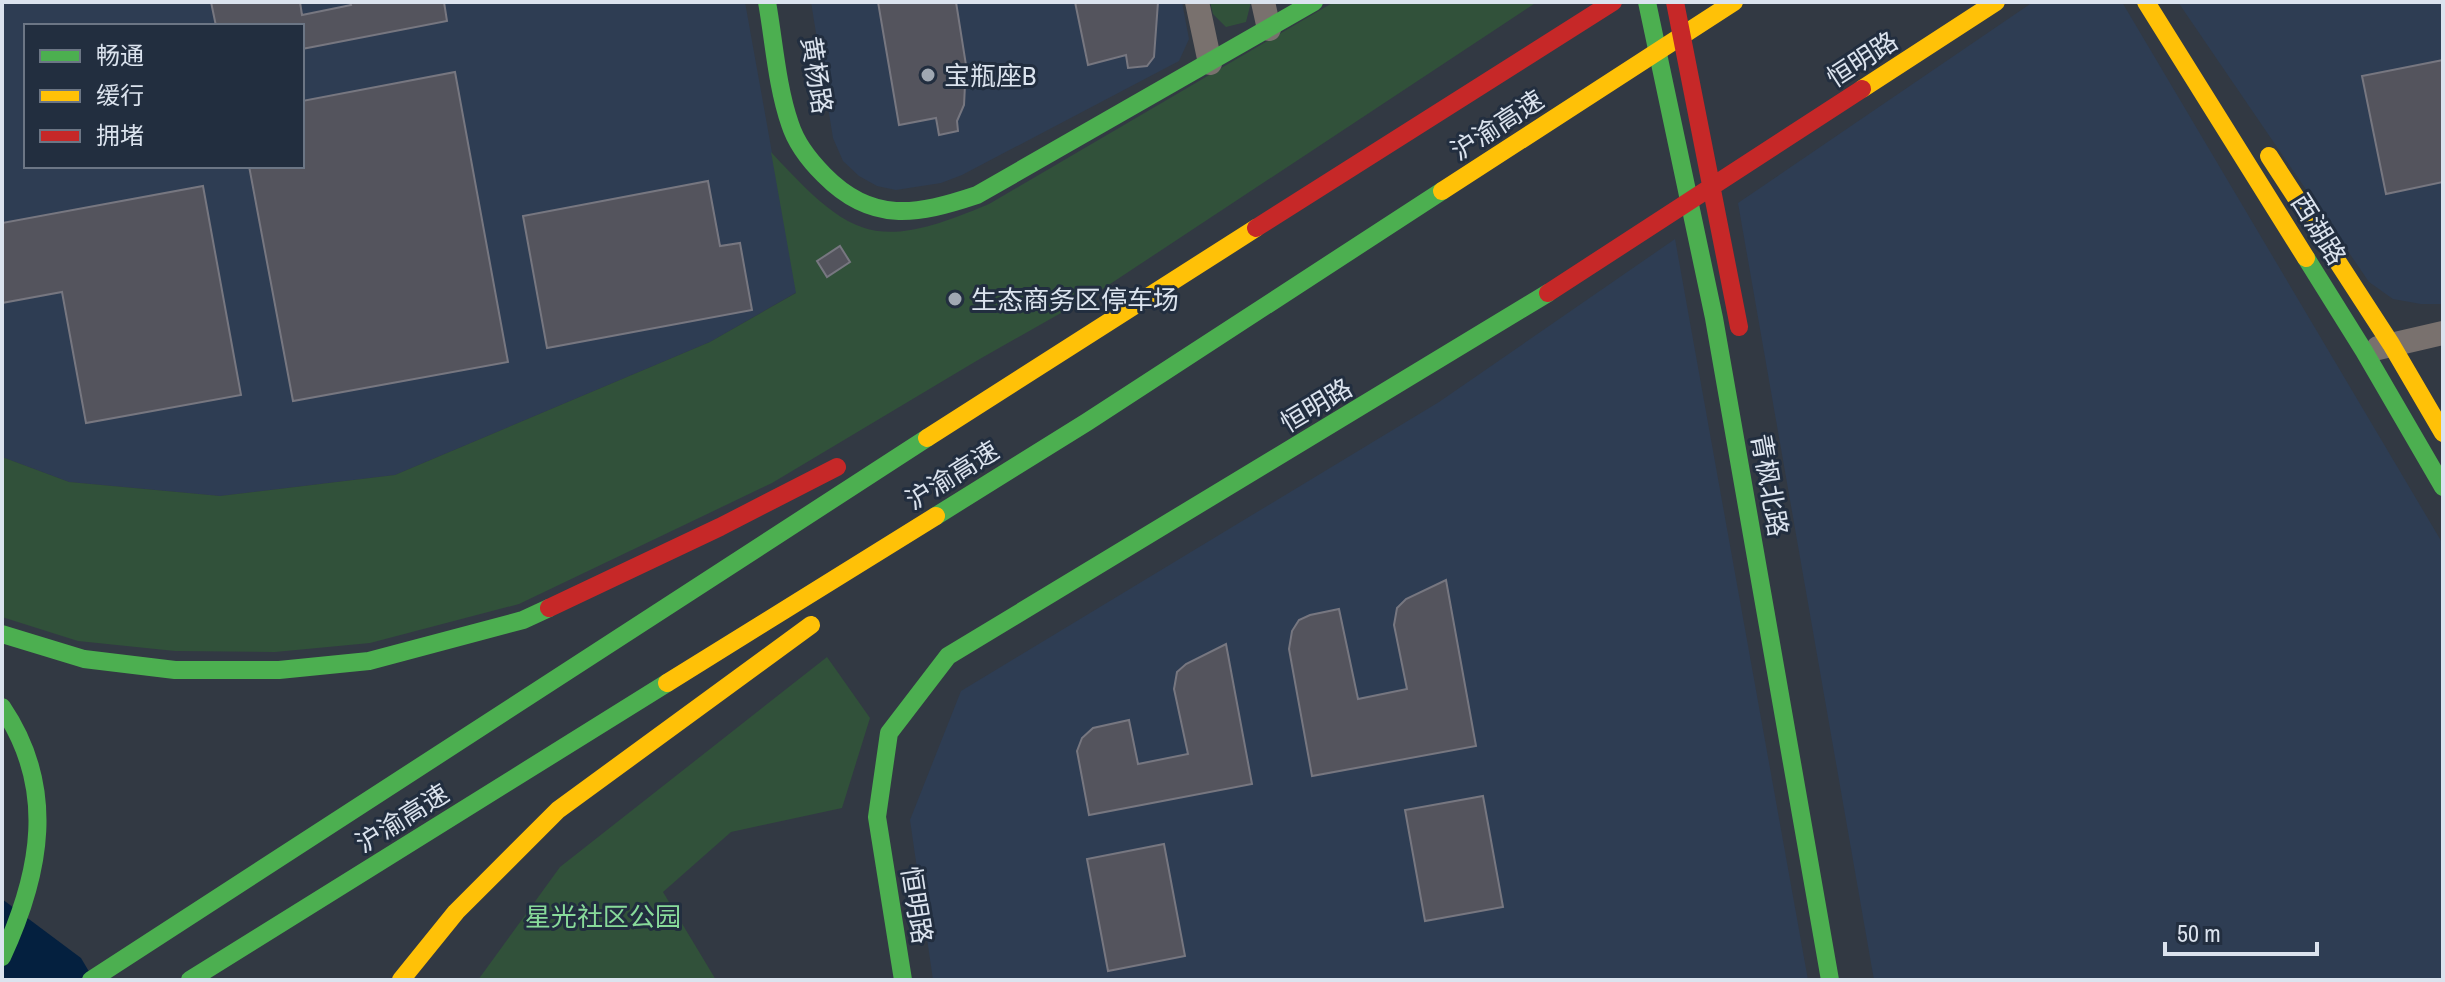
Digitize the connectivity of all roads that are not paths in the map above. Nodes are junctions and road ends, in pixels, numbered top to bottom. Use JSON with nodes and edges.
{"nodes":[{"id":1,"x":767,"y":2,"type":"edge"},
{"id":2,"x":779,"y":2,"type":"edge"},
{"id":3,"x":1197,"y":2,"type":"edge"},
{"id":4,"x":1263,"y":2,"type":"edge"},
{"id":5,"x":1314,"y":2,"type":"edge"},
{"id":6,"x":1613,"y":2,"type":"edge"},
{"id":7,"x":1647,"y":2,"type":"edge"},
{"id":8,"x":1675,"y":2,"type":"edge"},
{"id":9,"x":1734,"y":2,"type":"edge"},
{"id":10,"x":1996,"y":2,"type":"edge"},
{"id":11,"x":2146,"y":2,"type":"edge"},
{"id":12,"x":1269,"y":29,"type":"junction"},
{"id":13,"x":1210,"y":63,"type":"junction"},
{"id":14,"x":2264,"y":147,"type":"dead end"},
{"id":15,"x":807,"y":156,"type":"junction"},
{"id":16,"x":2443,"y":333,"type":"edge"},
{"id":17,"x":2391,"y":344,"type":"junction"},
{"id":18,"x":1743,"y":345,"type":"dead end"},
{"id":19,"x":2364,"y":351,"type":"junction"},
{"id":20,"x":1053,"y":356,"type":"junction"},
{"id":21,"x":1087,"y":422,"type":"junction"},
{"id":22,"x":2443,"y":433,"type":"edge"},
{"id":23,"x":886,"y":442,"type":"dead end"},
{"id":24,"x":859,"y":456,"type":"dead end"},
{"id":25,"x":2443,"y":487,"type":"edge"},
{"id":26,"x":893,"y":564,"type":"dead end"},
{"id":27,"x":829,"y":612,"type":"dead end"},
{"id":28,"x":2,"y":634,"type":"edge"},
{"id":29,"x":2,"y":707,"type":"edge"},
{"id":30,"x":2,"y":957,"type":"edge"},
{"id":31,"x":91,"y":980,"type":"edge"},
{"id":32,"x":190,"y":980,"type":"edge"},
{"id":33,"x":401,"y":980,"type":"edge"},
{"id":34,"x":903,"y":980,"type":"edge"},
{"id":35,"x":1830,"y":980,"type":"edge"}],
"edges":[{"from":1,"to":15,"type":"main road"},
{"from":2,"to":15,"type":"main road","name":"黄杨路"},
{"from":3,"to":13,"type":"street"},
{"from":4,"to":12,"type":"street"},
{"from":5,"to":12,"type":"main road"},
{"from":6,"to":20,"type":"main road","name":"沪渝高速"},
{"from":7,"to":35,"type":"main road","name":"青枫北路"},
{"from":8,"to":18,"type":"main road"},
{"from":9,"to":21,"type":"main road","name":"沪渝高速"},
{"from":10,"to":34,"type":"main road","name":"恒明路"},
{"from":11,"to":19,"type":"main road","name":"西湖路"},
{"from":12,"to":13,"type":"main road"},
{"from":13,"to":15,"type":"main road"},
{"from":14,"to":17,"type":"main road","name":"西湖路"},
{"from":16,"to":17,"type":"street"},
{"from":17,"to":19,"type":"street"},
{"from":17,"to":22,"type":"main road","name":"西湖路"},
{"from":19,"to":25,"type":"main road","name":"西湖路"},
{"from":20,"to":23,"type":"main road"},
{"from":20,"to":31,"type":"main road","name":"沪渝高速"},
{"from":21,"to":26,"type":"main road"},
{"from":21,"to":32,"type":"main road","name":"沪渝高速"},
{"from":24,"to":28,"type":"main road"},
{"from":27,"to":33,"type":"main road"},
{"from":29,"to":30,"type":"main road"}]}
